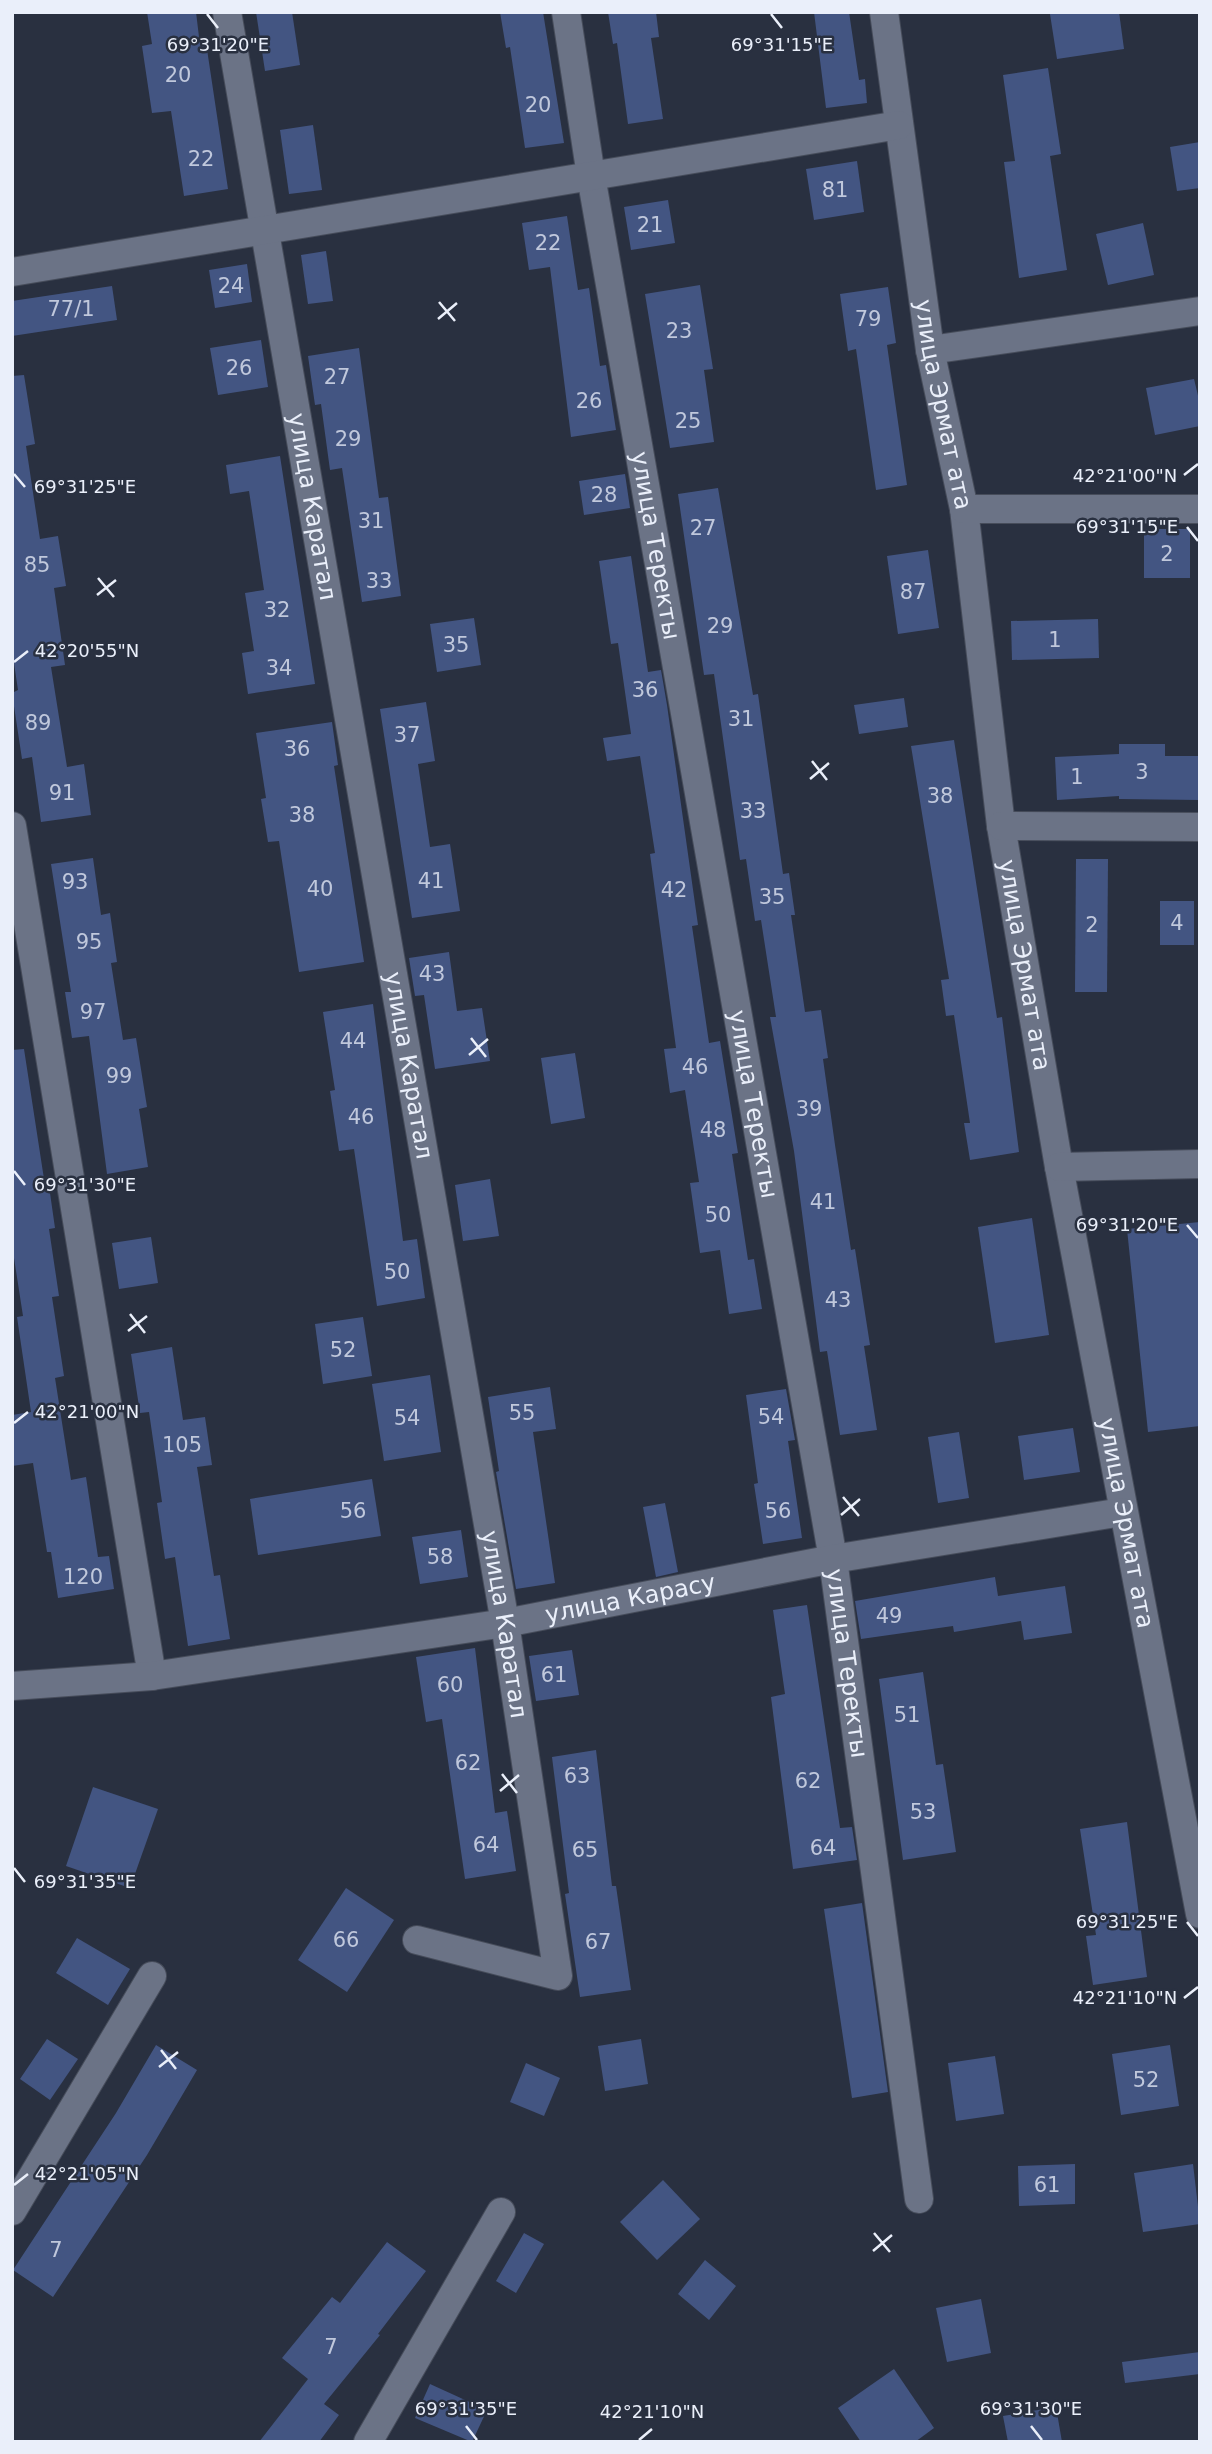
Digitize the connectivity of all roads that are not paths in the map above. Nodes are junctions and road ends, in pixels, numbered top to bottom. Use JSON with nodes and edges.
{"nodes":[{"id":1,"x":228,"y":12,"type":"edge"},
{"id":2,"x":566,"y":12,"type":"edge"},
{"id":3,"x":884,"y":12,"type":"edge"},
{"id":4,"x":899,"y":125,"type":"junction"},
{"id":5,"x":591,"y":176,"type":"junction"},
{"id":6,"x":264,"y":232,"type":"junction"},
{"id":7,"x":12,"y":272,"type":"edge"},
{"id":8,"x":1200,"y":311,"type":"edge"},
{"id":9,"x":930,"y":350,"type":"junction"},
{"id":10,"x":964,"y":509,"type":"junction"},
{"id":11,"x":1200,"y":509,"type":"edge"},
{"id":12,"x":12,"y":826,"type":"edge"},
{"id":13,"x":1002,"y":826,"type":"junction"},
{"id":14,"x":1200,"y":827,"type":"edge"},
{"id":15,"x":1200,"y":1164,"type":"edge"},
{"id":16,"x":1059,"y":1167,"type":"junction"},
{"id":17,"x":1122,"y":1512,"type":"junction"},
{"id":18,"x":833,"y":1559,"type":"junction"},
{"id":19,"x":505,"y":1623,"type":"junction"},
{"id":20,"x":152,"y":1676,"type":"junction"},
{"id":21,"x":12,"y":1686,"type":"edge"},
{"id":22,"x":1200,"y":1914,"type":"edge"},
{"id":23,"x":417,"y":1940,"type":"dead end"},
{"id":24,"x":152,"y":1976,"type":"dead end"},
{"id":25,"x":919,"y":2199,"type":"dead end"},
{"id":26,"x":12,"y":2211,"type":"edge"},
{"id":27,"x":501,"y":2211,"type":"dead end"},
{"id":28,"x":368,"y":2442,"type":"edge"}],
"edges":[{"from":1,"to":6,"type":"street","name":"улица Каратал"},
{"from":2,"to":5,"type":"street","name":"улица Теректы"},
{"from":3,"to":4,"type":"street","name":"улица Эрмат ата"},
{"from":4,"to":5,"type":"street"},
{"from":4,"to":9,"type":"street","name":"улица Эрмат ата"},
{"from":5,"to":6,"type":"street"},
{"from":5,"to":18,"type":"street","name":"улица Теректы"},
{"from":6,"to":7,"type":"street"},
{"from":6,"to":19,"type":"street","name":"улица Каратал"},
{"from":8,"to":9,"type":"street"},
{"from":9,"to":10,"type":"street","name":"улица Эрмат ата"},
{"from":10,"to":11,"type":"street"},
{"from":10,"to":13,"type":"street","name":"улица Эрмат ата"},
{"from":12,"to":20,"type":"street"},
{"from":13,"to":14,"type":"street"},
{"from":13,"to":16,"type":"street","name":"улица Эрмат ата"},
{"from":15,"to":16,"type":"street"},
{"from":16,"to":17,"type":"street","name":"улица Эрмат ата"},
{"from":17,"to":18,"type":"street","name":"улица Карасу"},
{"from":17,"to":22,"type":"street","name":"улица Эрмат ата"},
{"from":18,"to":19,"type":"street","name":"улица Карасу"},
{"from":18,"to":25,"type":"street","name":"улица Теректы"},
{"from":19,"to":20,"type":"street","name":"улица Карасу"},
{"from":19,"to":23,"type":"street","name":"улица Каратал"},
{"from":20,"to":21,"type":"street","name":"улица Карасу"},
{"from":24,"to":26,"type":"street"},
{"from":27,"to":28,"type":"street"}]}
